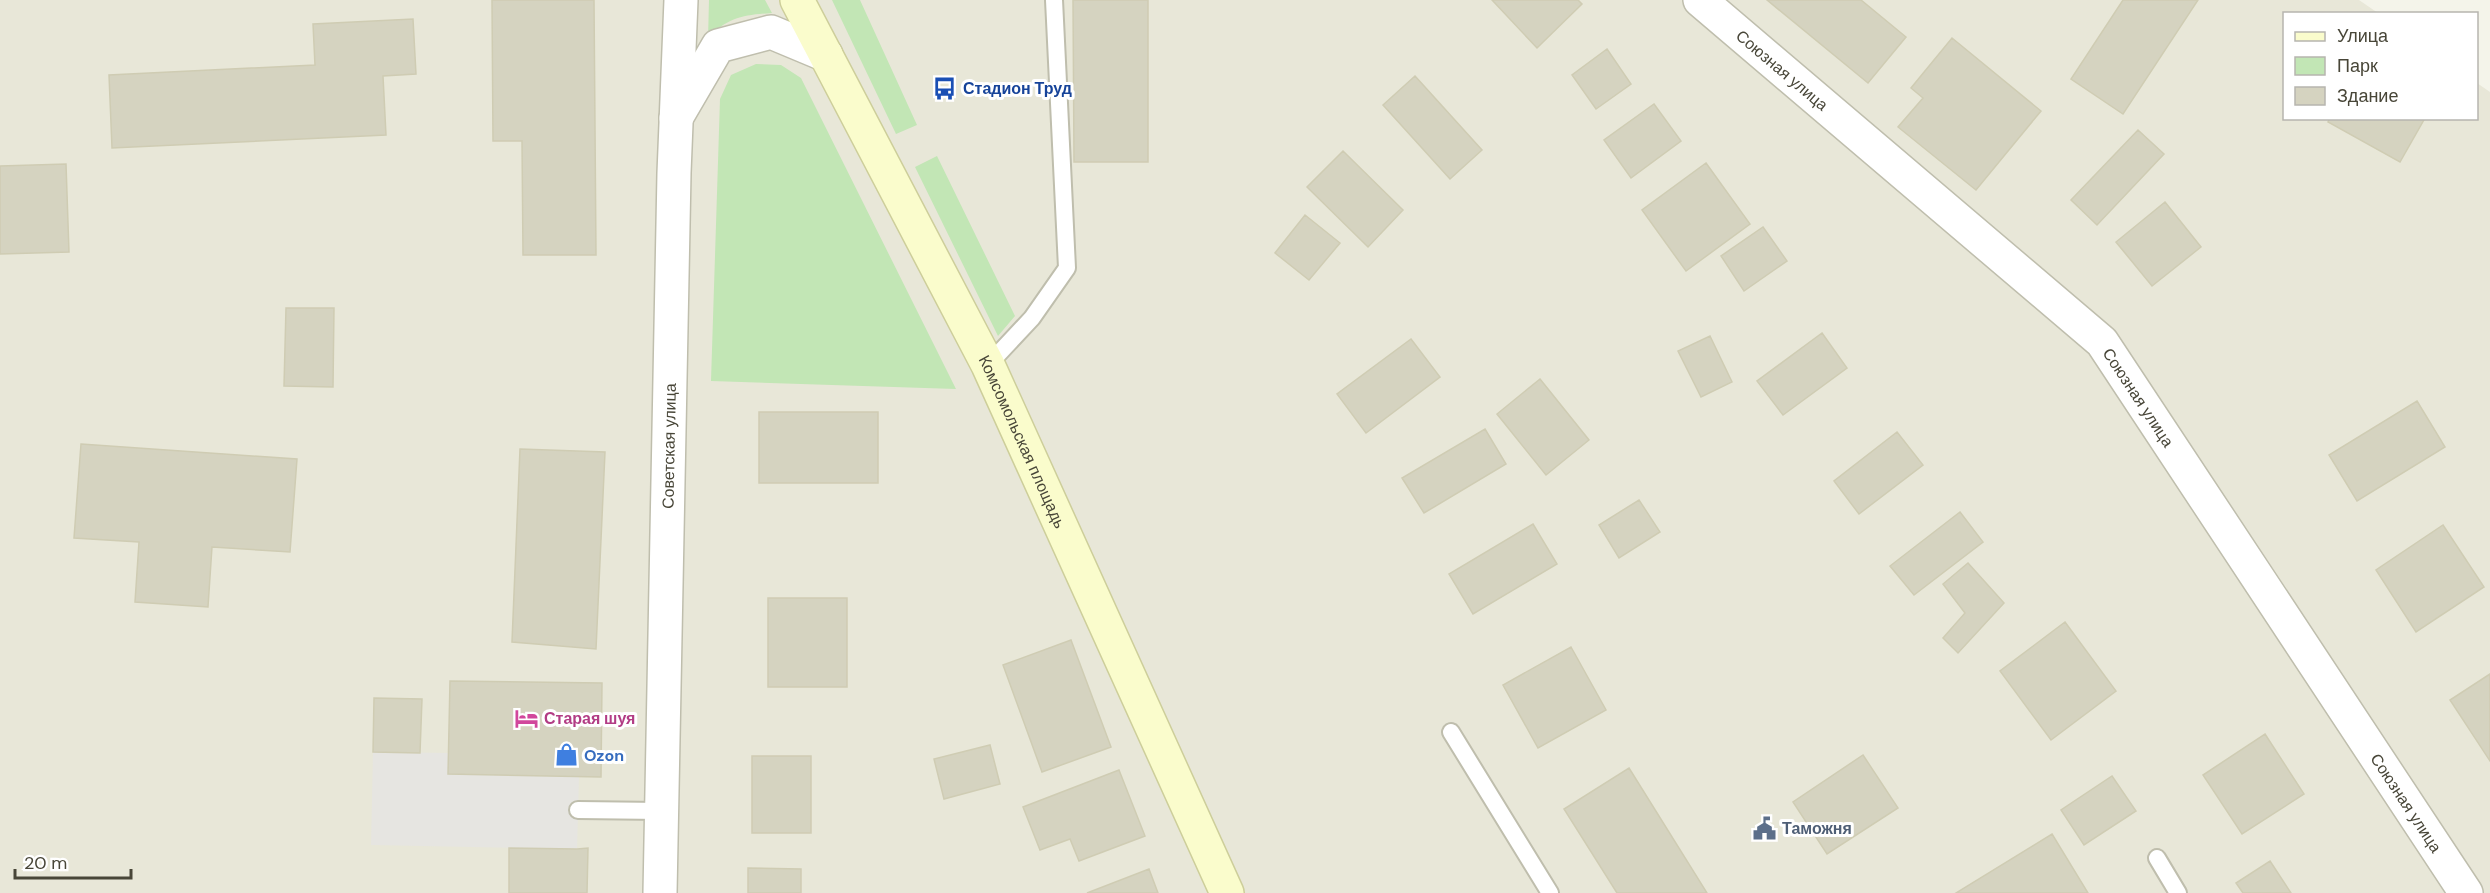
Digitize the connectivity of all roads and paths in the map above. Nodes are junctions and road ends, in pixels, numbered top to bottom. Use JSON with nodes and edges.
{"nodes":[{"id":1,"x":681,"y":0,"type":"edge"},
{"id":2,"x":797,"y":0,"type":"edge"},
{"id":3,"x":1054,"y":0,"type":"edge"},
{"id":4,"x":1700,"y":0,"type":"edge"},
{"id":5,"x":826,"y":55,"type":"junction"},
{"id":6,"x":676,"y":118,"type":"junction"},
{"id":7,"x":988,"y":365,"type":"junction"},
{"id":8,"x":1451,"y":732,"type":"dead end"},
{"id":9,"x":578,"y":810,"type":"dead end"},
{"id":10,"x":661,"y":811,"type":"junction"},
{"id":11,"x":2157,"y":858,"type":"dead end"},
{"id":12,"x":660,"y":893,"type":"edge"},
{"id":13,"x":1227,"y":893,"type":"edge"},
{"id":14,"x":1550,"y":893,"type":"edge"},
{"id":15,"x":2178,"y":893,"type":"edge"},
{"id":16,"x":2466,"y":893,"type":"edge"}],
"edges":[{"from":1,"to":6,"type":"street","name":"Советская улица"},
{"from":2,"to":5,"type":"main road","name":"Комсомольская площадь"},
{"from":3,"to":7,"type":"lane"},
{"from":4,"to":16,"type":"street","name":"Союзная улица"},
{"from":5,"to":6,"type":"street"},
{"from":5,"to":7,"type":"main road","name":"Комсомольская площадь"},
{"from":6,"to":10,"type":"street","name":"Советская улица"},
{"from":7,"to":13,"type":"main road","name":"Комсомольская площадь"},
{"from":8,"to":14,"type":"lane"},
{"from":9,"to":10,"type":"lane"},
{"from":10,"to":12,"type":"street","name":"Советская улица"},
{"from":11,"to":15,"type":"lane"}]}
